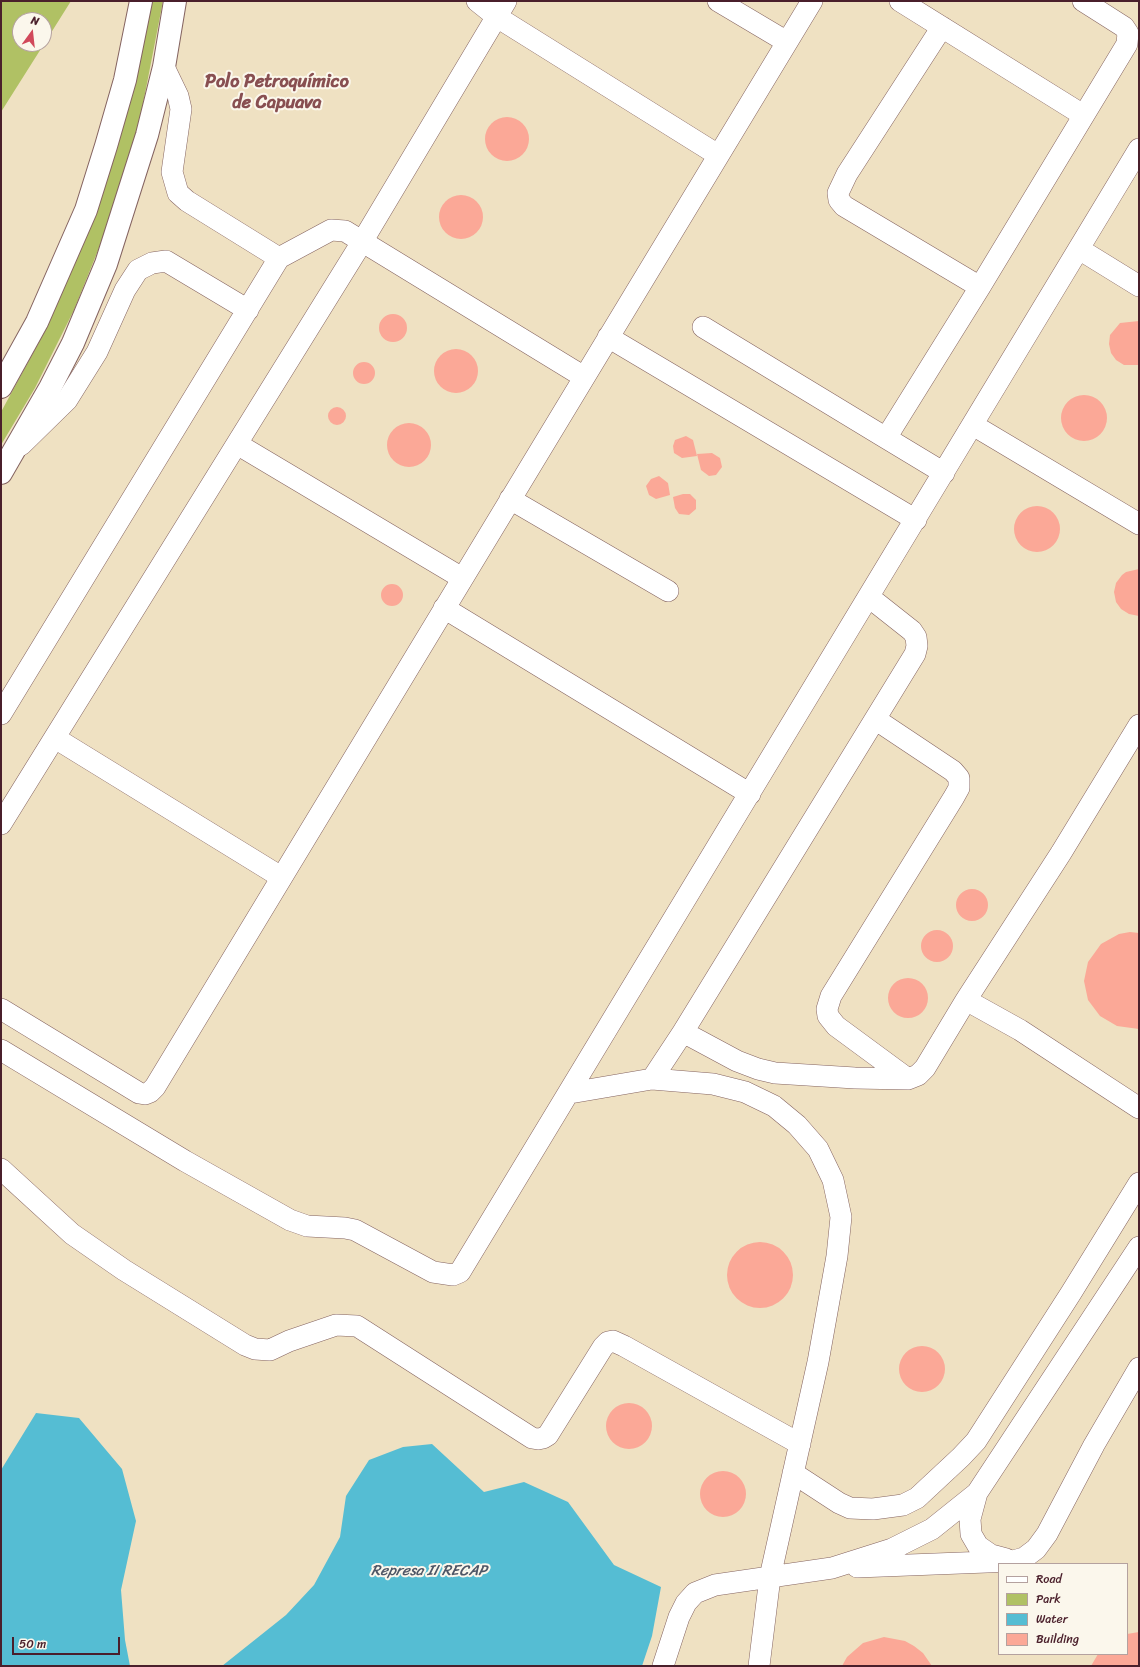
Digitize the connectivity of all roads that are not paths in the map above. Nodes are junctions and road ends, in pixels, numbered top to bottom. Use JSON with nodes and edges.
{"nodes":[{"id":1,"x":141,"y":1,"type":"edge"},
{"id":2,"x":175,"y":1,"type":"edge"},
{"id":3,"x":178,"y":1,"type":"edge"},
{"id":4,"x":477,"y":1,"type":"edge"},
{"id":5,"x":718,"y":1,"type":"edge"},
{"id":6,"x":812,"y":1,"type":"edge"},
{"id":7,"x":900,"y":1,"type":"edge"},
{"id":8,"x":1083,"y":1,"type":"edge"},
{"id":9,"x":502,"y":9,"type":"edge"},
{"id":10,"x":172,"y":23,"type":"junction"},
{"id":11,"x":942,"y":27,"type":"junction"},
{"id":12,"x":787,"y":42,"type":"junction"},
{"id":13,"x":164,"y":67,"type":"junction"},
{"id":14,"x":1083,"y":115,"type":"junction"},
{"id":15,"x":1139,"y":149,"type":"edge"},
{"id":16,"x":718,"y":155,"type":"junction"},
{"id":17,"x":362,"y":242,"type":"junction"},
{"id":18,"x":1079,"y":249,"type":"junction"},
{"id":19,"x":279,"y":258,"type":"junction"},
{"id":20,"x":1139,"y":286,"type":"edge"},
{"id":21,"x":980,"y":287,"type":"junction"},
{"id":22,"x":248,"y":310,"type":"junction"},
{"id":23,"x":703,"y":326,"type":"dead end"},
{"id":24,"x":608,"y":337,"type":"junction"},
{"id":25,"x":584,"y":377,"type":"junction"},
{"id":26,"x":1,"y":387,"type":"edge"},
{"id":27,"x":973,"y":424,"type":"junction"},
{"id":28,"x":886,"y":438,"type":"junction"},
{"id":29,"x":237,"y":444,"type":"junction"},
{"id":30,"x":14,"y":451,"type":"junction"},
{"id":31,"x":1,"y":473,"type":"edge"},
{"id":32,"x":944,"y":473,"type":"junction"},
{"id":33,"x":510,"y":498,"type":"junction"},
{"id":34,"x":916,"y":520,"type":"junction"},
{"id":35,"x":1139,"y":524,"type":"edge"},
{"id":36,"x":462,"y":578,"type":"junction"},
{"id":37,"x":668,"y":591,"type":"dead end"},
{"id":38,"x":869,"y":597,"type":"junction"},
{"id":39,"x":444,"y":608,"type":"junction"},
{"id":40,"x":1,"y":714,"type":"edge"},
{"id":41,"x":875,"y":719,"type":"junction"},
{"id":42,"x":1139,"y":725,"type":"edge"},
{"id":43,"x":55,"y":738,"type":"junction"},
{"id":44,"x":750,"y":794,"type":"junction"},
{"id":45,"x":1,"y":824,"type":"edge"},
{"id":46,"x":281,"y":877,"type":"junction"},
{"id":47,"x":966,"y":1000,"type":"junction"},
{"id":48,"x":1,"y":1009,"type":"edge"},
{"id":49,"x":683,"y":1032,"type":"junction"},
{"id":50,"x":1,"y":1051,"type":"edge"},
{"id":51,"x":652,"y":1079,"type":"junction"},
{"id":52,"x":908,"y":1079,"type":"junction"},
{"id":53,"x":570,"y":1093,"type":"junction"},
{"id":54,"x":1139,"y":1108,"type":"edge"},
{"id":55,"x":1,"y":1169,"type":"edge"},
{"id":56,"x":1139,"y":1183,"type":"edge"},
{"id":57,"x":1139,"y":1247,"type":"edge"},
{"id":58,"x":1139,"y":1368,"type":"edge"},
{"id":59,"x":800,"y":1444,"type":"junction"},
{"id":60,"x":793,"y":1473,"type":"junction"},
{"id":61,"x":977,"y":1493,"type":"junction"},
{"id":62,"x":1013,"y":1561,"type":"junction"},
{"id":63,"x":832,"y":1568,"type":"junction"},
{"id":64,"x":770,"y":1577,"type":"junction"},
{"id":65,"x":663,"y":1666,"type":"edge"},
{"id":66,"x":759,"y":1666,"type":"edge"}],
"edges":[{"from":1,"to":26,"type":"highway"},
{"from":2,"to":10,"type":"highway"},
{"from":3,"to":10,"type":"lane"},
{"from":4,"to":9,"type":"lane"},
{"from":5,"to":12,"type":"lane"},
{"from":6,"to":12,"type":"lane"},
{"from":7,"to":11,"type":"lane"},
{"from":8,"to":14,"type":"lane"},
{"from":9,"to":16,"type":"lane"},
{"from":9,"to":17,"type":"lane"},
{"from":10,"to":13,"type":"highway"},
{"from":11,"to":14,"type":"lane"},
{"from":11,"to":21,"type":"lane"},
{"from":12,"to":16,"type":"lane"},
{"from":13,"to":19,"type":"lane"},
{"from":13,"to":30,"type":"highway"},
{"from":14,"to":21,"type":"lane"},
{"from":15,"to":18,"type":"lane"},
{"from":16,"to":24,"type":"lane"},
{"from":17,"to":19,"type":"lane"},
{"from":17,"to":25,"type":"lane"},
{"from":17,"to":29,"type":"lane"},
{"from":18,"to":20,"type":"lane"},
{"from":18,"to":27,"type":"lane"},
{"from":19,"to":22,"type":"lane"},
{"from":21,"to":28,"type":"lane"},
{"from":22,"to":30,"type":"lane"},
{"from":22,"to":40,"type":"lane"},
{"from":23,"to":28,"type":"lane"},
{"from":24,"to":25,"type":"lane"},
{"from":24,"to":34,"type":"lane"},
{"from":25,"to":33,"type":"lane"},
{"from":27,"to":32,"type":"lane"},
{"from":27,"to":35,"type":"lane"},
{"from":28,"to":32,"type":"lane"},
{"from":29,"to":36,"type":"lane"},
{"from":29,"to":43,"type":"lane"},
{"from":30,"to":31,"type":"highway"},
{"from":32,"to":34,"type":"lane"},
{"from":33,"to":36,"type":"lane"},
{"from":33,"to":37,"type":"lane"},
{"from":34,"to":38,"type":"lane"},
{"from":36,"to":39,"type":"lane"},
{"from":38,"to":41,"type":"lane"},
{"from":38,"to":44,"type":"lane"},
{"from":39,"to":44,"type":"lane"},
{"from":39,"to":46,"type":"lane"},
{"from":41,"to":49,"type":"lane"},
{"from":41,"to":52,"type":"lane"},
{"from":42,"to":47,"type":"lane"},
{"from":43,"to":45,"type":"lane"},
{"from":43,"to":46,"type":"lane"},
{"from":44,"to":53,"type":"lane"},
{"from":46,"to":48,"type":"lane"},
{"from":47,"to":52,"type":"lane"},
{"from":47,"to":54,"type":"lane"},
{"from":49,"to":51,"type":"lane"},
{"from":49,"to":52,"type":"lane"},
{"from":50,"to":53,"type":"lane"},
{"from":51,"to":53,"type":"lane"},
{"from":51,"to":59,"type":"lane"},
{"from":55,"to":59,"type":"lane"},
{"from":56,"to":60,"type":"lane"},
{"from":57,"to":61,"type":"lane"},
{"from":58,"to":62,"type":"lane"},
{"from":59,"to":60,"type":"lane"},
{"from":60,"to":64,"type":"lane"},
{"from":61,"to":62,"type":"lane"},
{"from":61,"to":63,"type":"lane"},
{"from":62,"to":63,"type":"lane"},
{"from":63,"to":64,"type":"lane"},
{"from":64,"to":65,"type":"lane"},
{"from":64,"to":66,"type":"lane"}]}
